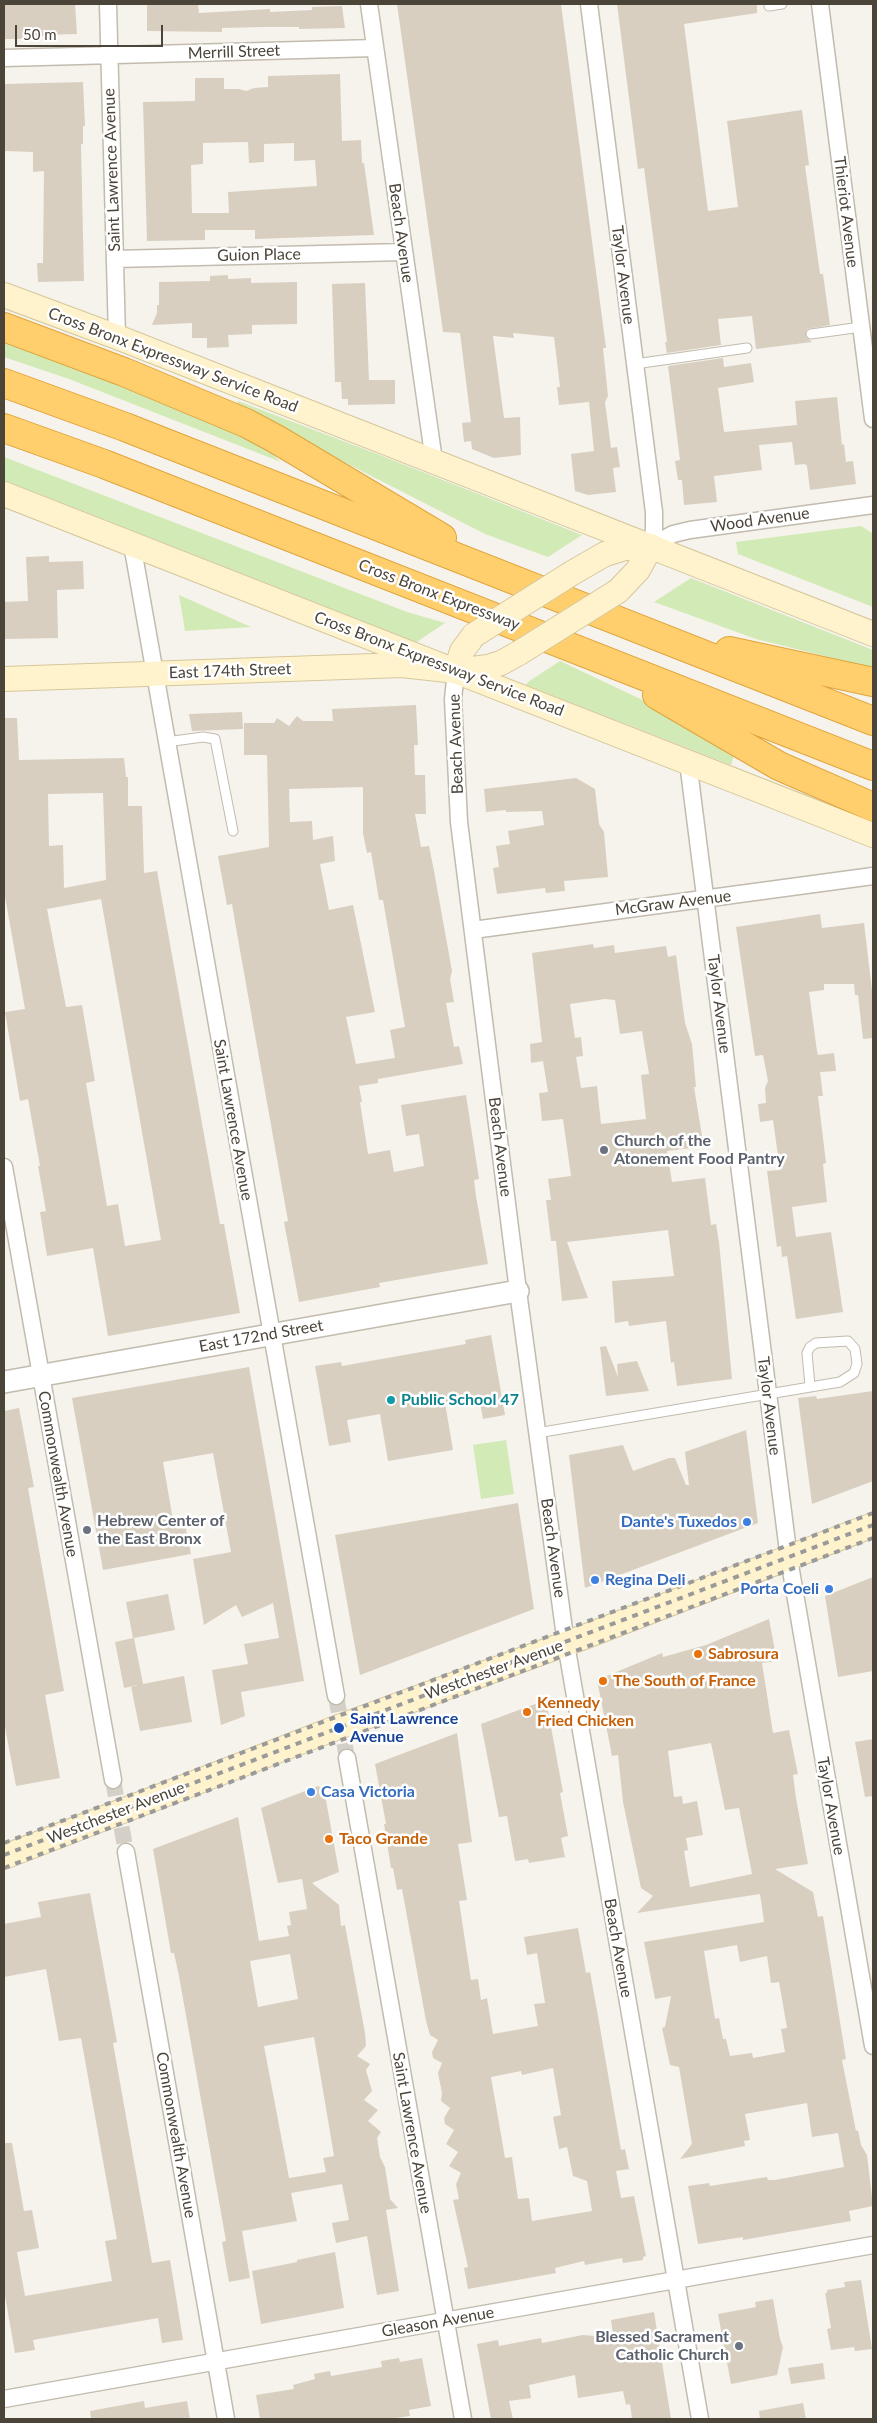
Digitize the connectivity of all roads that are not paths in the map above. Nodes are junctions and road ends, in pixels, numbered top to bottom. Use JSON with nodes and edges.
{"nodes":[{"id":1,"x":108,"y":4,"type":"edge"},
{"id":2,"x":369,"y":4,"type":"edge"},
{"id":3,"x":588,"y":4,"type":"edge"},
{"id":4,"x":782,"y":4,"type":"edge"},
{"id":5,"x":820,"y":4,"type":"edge"},
{"id":6,"x":769,"y":6,"type":"dead end"},
{"id":7,"x":375,"y":48,"type":"junction"},
{"id":8,"x":109,"y":55,"type":"junction"},
{"id":9,"x":4,"y":58,"type":"edge"},
{"id":10,"x":404,"y":252,"type":"junction"},
{"id":11,"x":115,"y":259,"type":"junction"},
{"id":12,"x":4,"y":295,"type":"edge"},
{"id":13,"x":4,"y":327,"type":"edge"},
{"id":14,"x":861,"y":327,"type":"junction"},
{"id":15,"x":812,"y":334,"type":"dead end"},
{"id":16,"x":117,"y":337,"type":"junction"},
{"id":17,"x":747,"y":348,"type":"dead end"},
{"id":18,"x":635,"y":364,"type":"junction"},
{"id":19,"x":4,"y":383,"type":"edge"},
{"id":20,"x":873,"y":419,"type":"edge"},
{"id":21,"x":4,"y":428,"type":"edge"},
{"id":22,"x":434,"y":462,"type":"junction"},
{"id":23,"x":4,"y":494,"type":"edge"},
{"id":24,"x":873,"y":505,"type":"edge"},
{"id":25,"x":132,"y":544,"type":"junction"},
{"id":26,"x":650,"y":546,"type":"junction"},
{"id":27,"x":509,"y":579,"type":"junction"},
{"id":28,"x":649,"y":634,"type":"junction"},
{"id":29,"x":873,"y":634,"type":"edge"},
{"id":30,"x":584,"y":652,"type":"junction"},
{"id":31,"x":456,"y":671,"type":"junction"},
{"id":32,"x":154,"y":673,"type":"junction"},
{"id":33,"x":4,"y":678,"type":"edge"},
{"id":34,"x":873,"y":682,"type":"edge"},
{"id":35,"x":873,"y":721,"type":"edge"},
{"id":36,"x":166,"y":742,"type":"junction"},
{"id":37,"x":688,"y":762,"type":"junction"},
{"id":38,"x":873,"y":766,"type":"edge"},
{"id":39,"x":873,"y":807,"type":"edge"},
{"id":40,"x":232,"y":831,"type":"dead end"},
{"id":41,"x":873,"y":835,"type":"edge"},
{"id":42,"x":873,"y":876,"type":"edge"},
{"id":43,"x":706,"y":899,"type":"junction"},
{"id":44,"x":473,"y":930,"type":"junction"},
{"id":45,"x":4,"y":1167,"type":"edge"},
{"id":46,"x":518,"y":1291,"type":"junction"},
{"id":47,"x":271,"y":1334,"type":"junction"},
{"id":48,"x":41,"y":1375,"type":"junction"},
{"id":49,"x":4,"y":1382,"type":"edge"},
{"id":50,"x":810,"y":1386,"type":"junction"},
{"id":51,"x":768,"y":1395,"type":"junction"},
{"id":52,"x":538,"y":1433,"type":"junction"},
{"id":53,"x":873,"y":1525,"type":"edge"},
{"id":54,"x":789,"y":1559,"type":"junction"},
{"id":55,"x":566,"y":1644,"type":"junction"},
{"id":56,"x":336,"y":1696,"type":"tunnel mouth"},
{"id":57,"x":347,"y":1758,"type":"tunnel mouth"},
{"id":58,"x":113,"y":1780,"type":"tunnel mouth"},
{"id":59,"x":126,"y":1852,"type":"tunnel mouth"},
{"id":60,"x":4,"y":1857,"type":"edge"},
{"id":61,"x":873,"y":2046,"type":"edge"},
{"id":62,"x":873,"y":2245,"type":"edge"},
{"id":63,"x":676,"y":2280,"type":"junction"},
{"id":64,"x":446,"y":2321,"type":"junction"},
{"id":65,"x":216,"y":2362,"type":"junction"},
{"id":66,"x":4,"y":2399,"type":"edge"},
{"id":67,"x":226,"y":2419,"type":"edge"},
{"id":68,"x":463,"y":2419,"type":"edge"},
{"id":69,"x":700,"y":2419,"type":"edge"}],
"edges":[{"from":1,"to":8,"type":"street","name":"Saint Lawrence Avenue"},
{"from":2,"to":7,"type":"street","name":"Beach Avenue"},
{"from":3,"to":18,"type":"street","name":"Taylor Avenue"},
{"from":4,"to":6,"type":"lane"},
{"from":5,"to":14,"type":"street","name":"Thieriot Avenue"},
{"from":7,"to":8,"type":"street","name":"Merrill Street"},
{"from":7,"to":10,"type":"street","name":"Beach Avenue"},
{"from":8,"to":9,"type":"street","name":"Merrill Street"},
{"from":8,"to":11,"type":"street","name":"Saint Lawrence Avenue"},
{"from":10,"to":11,"type":"street","name":"Guion Place"},
{"from":10,"to":22,"type":"street","name":"Beach Avenue"},
{"from":11,"to":16,"type":"street","name":"Saint Lawrence Avenue"},
{"from":12,"to":16,"type":"main road","name":"Cross Bronx Expressway Service Road"},
{"from":13,"to":27,"type":"highway"},
{"from":14,"to":15,"type":"lane"},
{"from":14,"to":20,"type":"street","name":"Thieriot Avenue"},
{"from":16,"to":22,"type":"main road","name":"Cross Bronx Expressway Service Road"},
{"from":17,"to":18,"type":"lane"},
{"from":18,"to":26,"type":"street","name":"Taylor Avenue"},
{"from":19,"to":27,"type":"highway"},
{"from":21,"to":30,"type":"highway","name":"Cross Bronx Expressway"},
{"from":22,"to":26,"type":"main road","name":"Cross Bronx Expressway Service Road"},
{"from":23,"to":25,"type":"main road","name":"Cross Bronx Expressway Service Road"},
{"from":24,"to":26,"type":"street","name":"Wood Avenue"},
{"from":25,"to":31,"type":"main road","name":"Cross Bronx Expressway Service Road"},
{"from":25,"to":32,"type":"street","name":"Saint Lawrence Avenue"},
{"from":26,"to":29,"type":"main road","name":"Cross Bronx Expressway Service Road"},
{"from":26,"to":31,"type":"main road","name":"East 174th Street","bridge":true},
{"from":26,"to":31,"type":"main road","bridge":true},
{"from":27,"to":28,"type":"highway"},
{"from":28,"to":34,"type":"highway"},
{"from":28,"to":35,"type":"highway"},
{"from":30,"to":38,"type":"highway","name":"Cross Bronx Expressway"},
{"from":30,"to":39,"type":"highway"},
{"from":31,"to":32,"type":"main road","name":"East 174th Street"},
{"from":31,"to":37,"type":"main road","name":"Cross Bronx Expressway Service Road"},
{"from":31,"to":44,"type":"street","name":"Beach Avenue"},
{"from":32,"to":33,"type":"main road","name":"East 174th Street"},
{"from":32,"to":36,"type":"street","name":"Saint Lawrence Avenue"},
{"from":36,"to":40,"type":"lane"},
{"from":36,"to":47,"type":"street","name":"Saint Lawrence Avenue"},
{"from":37,"to":41,"type":"main road","name":"Cross Bronx Expressway Service Road"},
{"from":37,"to":43,"type":"street","name":"Taylor Avenue"},
{"from":42,"to":43,"type":"street","name":"McGraw Avenue"},
{"from":43,"to":44,"type":"street","name":"McGraw Avenue"},
{"from":43,"to":51,"type":"street","name":"Taylor Avenue"},
{"from":44,"to":46,"type":"street","name":"Beach Avenue"},
{"from":45,"to":48,"type":"street","name":"Commonwealth Avenue"},
{"from":46,"to":47,"type":"street","name":"East 172nd Street"},
{"from":46,"to":52,"type":"street","name":"Beach Avenue"},
{"from":47,"to":48,"type":"street","name":"East 172nd Street"},
{"from":47,"to":56,"type":"street","name":"Saint Lawrence Avenue"},
{"from":48,"to":49,"type":"street","name":"East 172nd Street"},
{"from":48,"to":58,"type":"street","name":"Commonwealth Avenue"},
{"from":50,"to":50,"type":"lane"},
{"from":50,"to":51,"type":"lane"},
{"from":51,"to":52,"type":"lane"},
{"from":51,"to":54,"type":"street","name":"Taylor Avenue"},
{"from":52,"to":55,"type":"street","name":"Beach Avenue"},
{"from":53,"to":54,"type":"main road","name":"Westchester Avenue"},
{"from":54,"to":55,"type":"main road","name":"Westchester Avenue"},
{"from":54,"to":61,"type":"street","name":"Taylor Avenue"},
{"from":55,"to":60,"type":"main road","name":"Westchester Avenue"},
{"from":55,"to":63,"type":"street","name":"Beach Avenue"},
{"from":57,"to":64,"type":"street","name":"Saint Lawrence Avenue"},
{"from":59,"to":65,"type":"street","name":"Commonwealth Avenue"},
{"from":62,"to":63,"type":"street","name":"Gleason Avenue"},
{"from":63,"to":64,"type":"street","name":"Gleason Avenue"},
{"from":63,"to":69,"type":"street","name":"Beach Avenue"},
{"from":64,"to":65,"type":"street","name":"Gleason Avenue"},
{"from":64,"to":68,"type":"street","name":"Saint Lawrence Avenue"},
{"from":65,"to":66,"type":"street","name":"Gleason Avenue"},
{"from":65,"to":67,"type":"street","name":"Commonwealth Avenue"}]}
